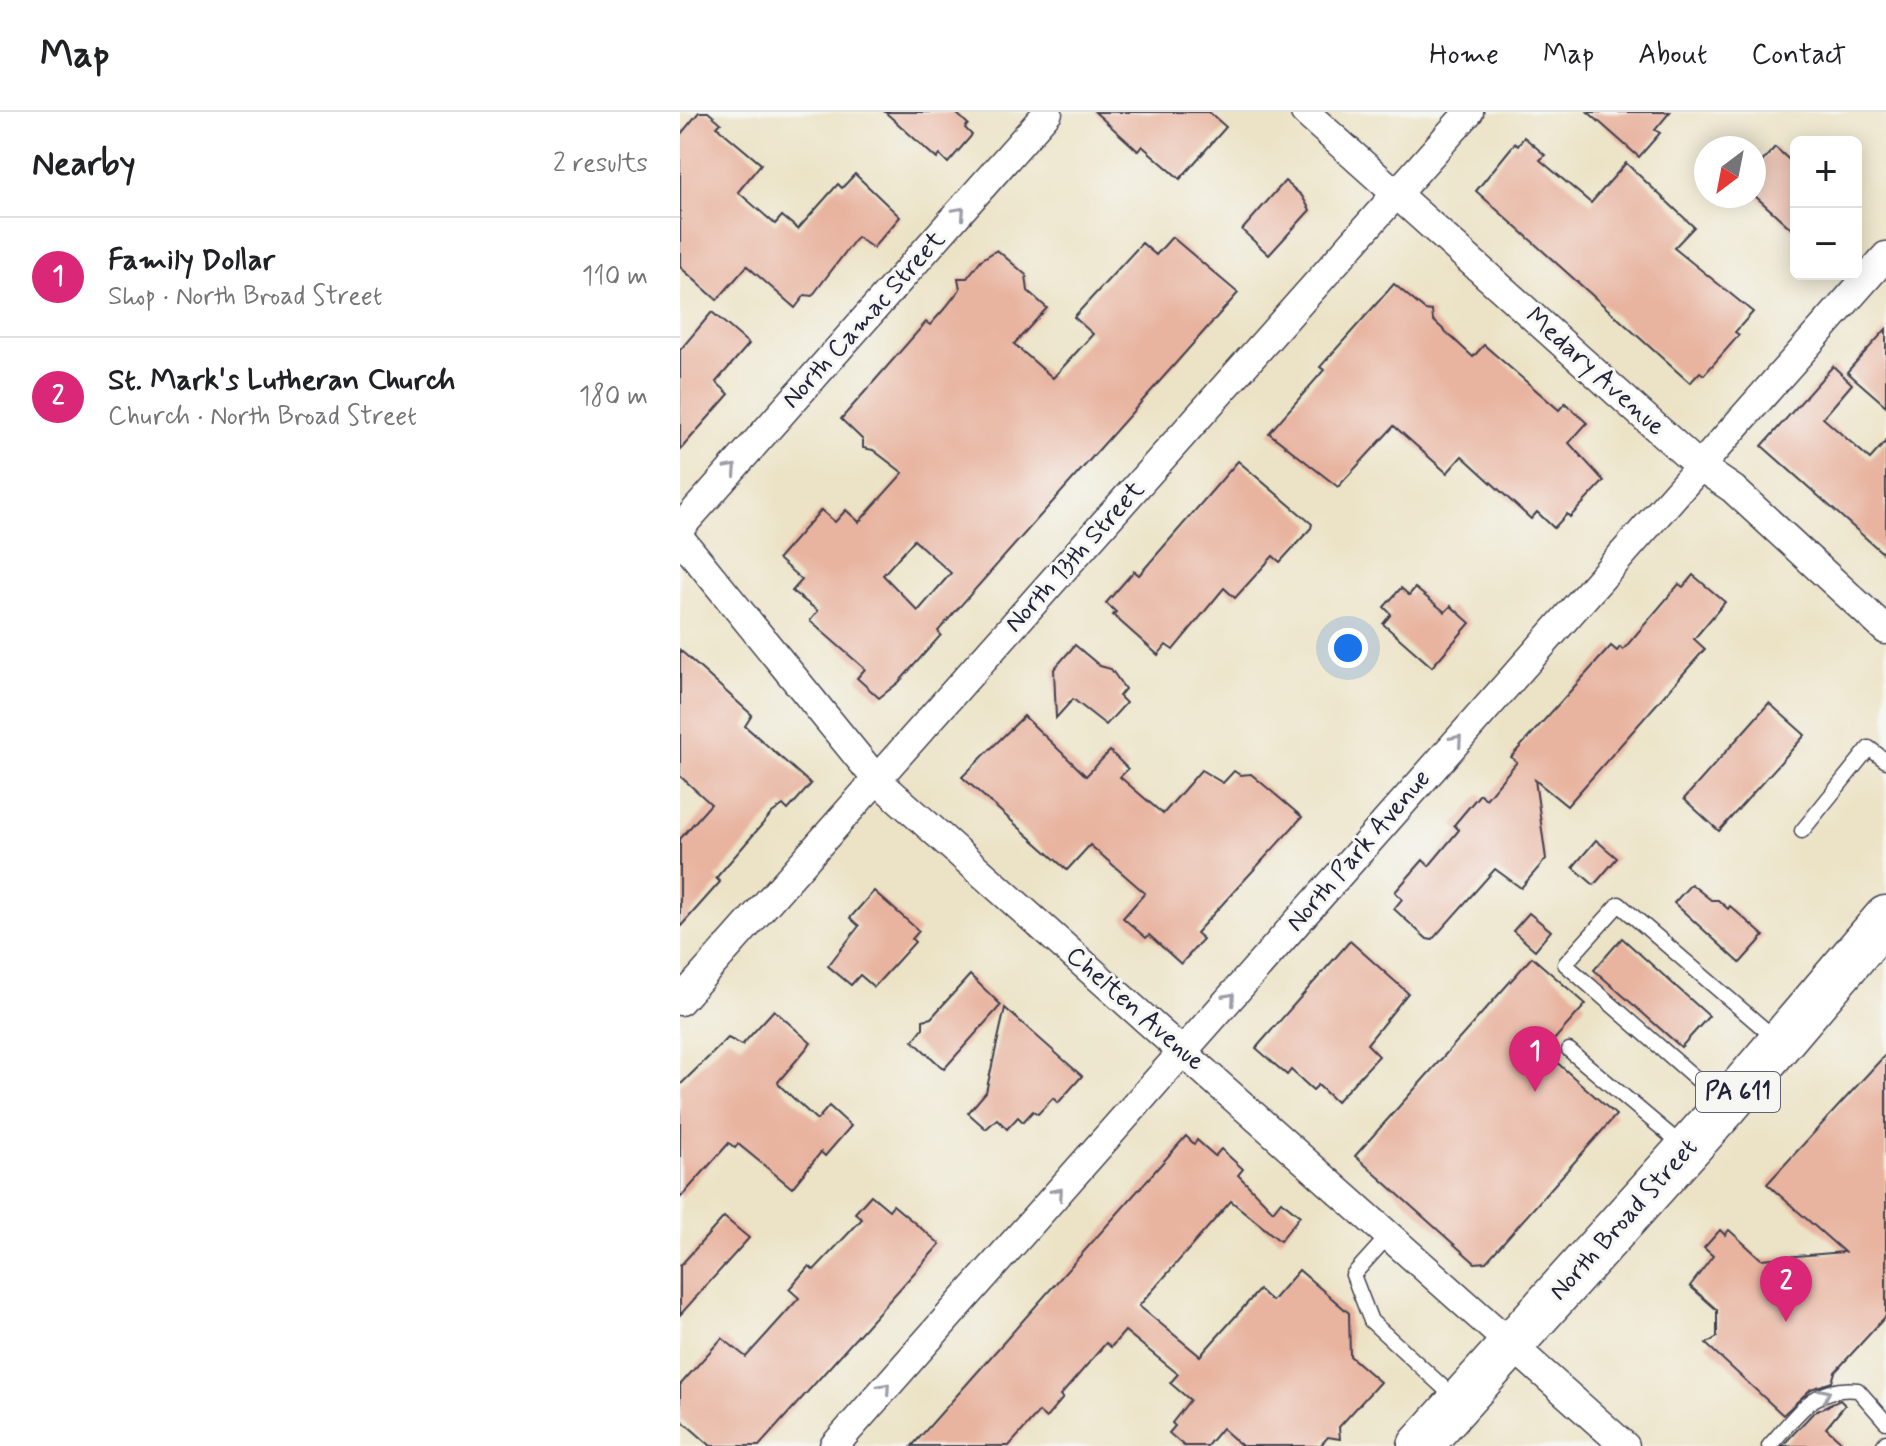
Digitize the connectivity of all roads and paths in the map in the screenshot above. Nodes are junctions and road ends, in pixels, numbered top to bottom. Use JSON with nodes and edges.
{"nodes":[{"id":1,"x":1048,"y":112,"type":"edge"},
{"id":2,"x":1305,"y":112,"type":"edge"},
{"id":3,"x":1469,"y":112,"type":"edge"},
{"id":4,"x":1397,"y":193,"type":"junction"},
{"id":5,"x":1886,"y":256,"type":"edge"},
{"id":6,"x":1699,"y":466,"type":"junction"},
{"id":7,"x":680,"y":528,"type":"edge"},
{"id":8,"x":680,"y":538,"type":"edge"},
{"id":9,"x":1886,"y":630,"type":"edge"},
{"id":10,"x":1886,"y":761,"type":"edge"},
{"id":11,"x":877,"y":780,"type":"junction"},
{"id":12,"x":1802,"y":831,"type":"dead end"},
{"id":13,"x":1881,"y":934,"type":"edge"},
{"id":14,"x":680,"y":1001,"type":"edge"},
{"id":15,"x":1780,"y":1042,"type":"junction"},
{"id":16,"x":1569,"y":1050,"type":"dead end"},
{"id":17,"x":1181,"y":1053,"type":"junction"},
{"id":18,"x":1727,"y":1105,"type":"junction"},
{"id":19,"x":1687,"y":1150,"type":"junction"},
{"id":20,"x":1389,"y":1235,"type":"junction"},
{"id":21,"x":1512,"y":1346,"type":"junction"},
{"id":22,"x":1460,"y":1403,"type":"junction"},
{"id":23,"x":1886,"y":1422,"type":"edge"},
{"id":24,"x":834,"y":1446,"type":"edge"},
{"id":25,"x":1420,"y":1446,"type":"edge"},
{"id":26,"x":1625,"y":1446,"type":"edge"},
{"id":27,"x":1769,"y":1446,"type":"edge"}],
"edges":[{"from":7,"to":1,"type":"street","name":"North Camac Street","one_way":true},
{"from":2,"to":4,"type":"street","name":"Medary Avenue"},
{"from":3,"to":4,"type":"street","name":"North 13th Street"},
{"from":4,"to":6,"type":"street","name":"Medary Avenue"},
{"from":4,"to":11,"type":"street","name":"North 13th Street"},
{"from":5,"to":6,"type":"street","name":"North Park Avenue"},
{"from":6,"to":9,"type":"street","name":"Medary Avenue"},
{"from":17,"to":6,"type":"street","name":"North Park Avenue","one_way":true},
{"from":8,"to":11,"type":"street","name":"Chelten Avenue"},
{"from":10,"to":12,"type":"lane"},
{"from":11,"to":14,"type":"street","name":"North 13th Street"},
{"from":11,"to":17,"type":"street","name":"Chelten Avenue"},
{"from":13,"to":15,"type":"main road","name":"North Broad Street","number":"PA 611"},
{"from":15,"to":18,"type":"main road","name":"North Broad Street","number":"PA 611"},
{"from":15,"to":18,"type":"lane"},
{"from":16,"to":19,"type":"lane"},
{"from":17,"to":20,"type":"street","name":"Chelten Avenue"},
{"from":24,"to":17,"type":"street","name":"North Park Avenue","one_way":true},
{"from":18,"to":19,"type":"main road","name":"North Broad Street","number":"PA 611"},
{"from":19,"to":21,"type":"main road","name":"North Broad Street","number":"PA 611"},
{"from":20,"to":21,"type":"street","name":"Chelten Avenue"},
{"from":20,"to":22,"type":"lane"},
{"from":21,"to":22,"type":"main road","name":"North Broad Street","number":"PA 611"},
{"from":21,"to":26,"type":"street","name":"Chelten Avenue"},
{"from":22,"to":25,"type":"main road","name":"North Broad Street","number":"PA 611"},
{"from":27,"to":23,"type":"lane","one_way":true}]}
